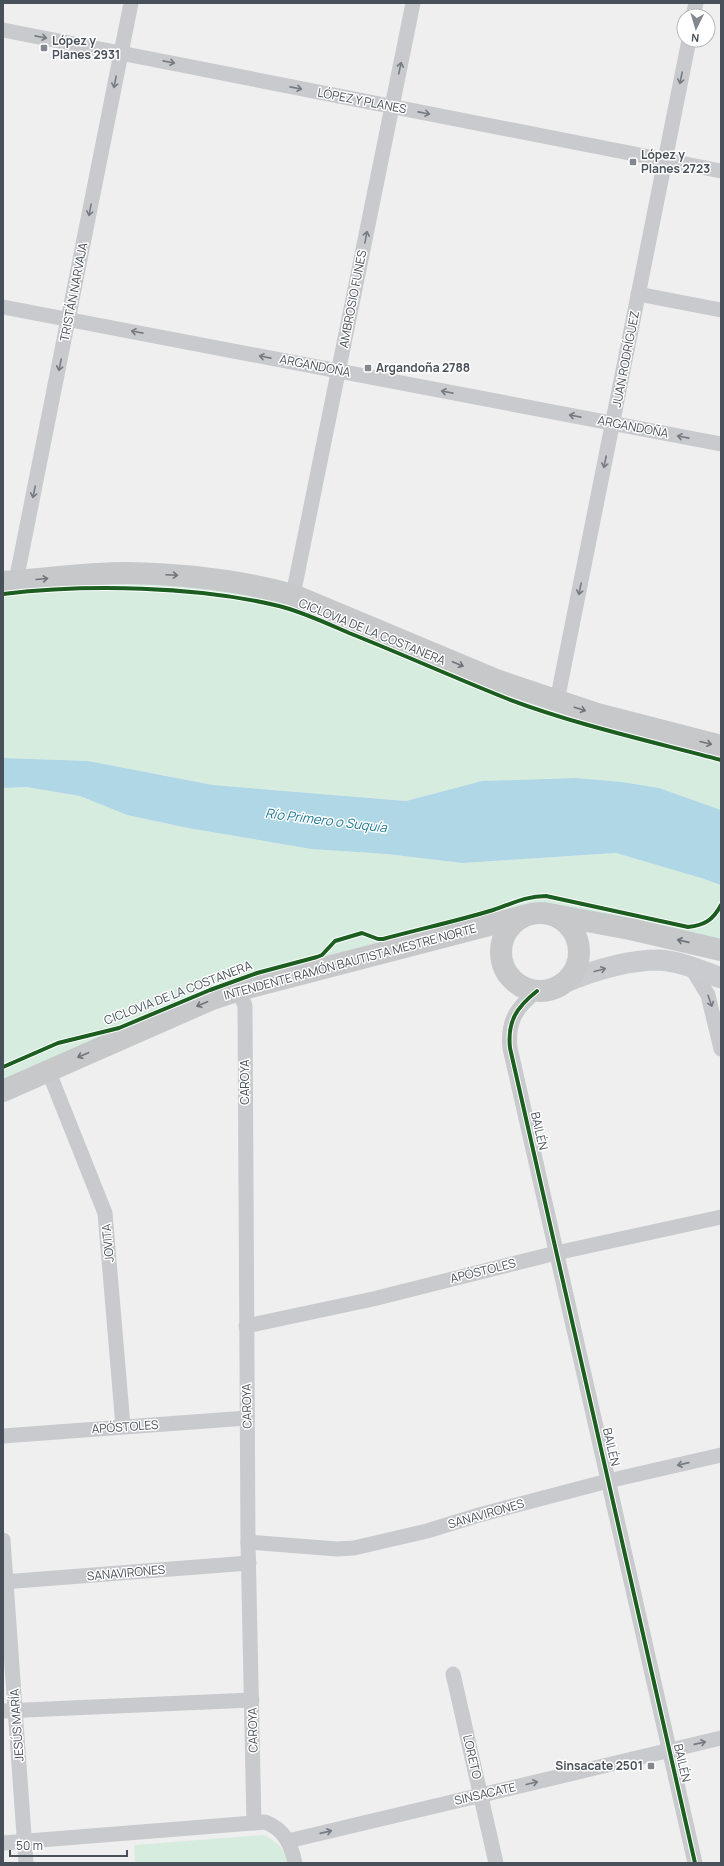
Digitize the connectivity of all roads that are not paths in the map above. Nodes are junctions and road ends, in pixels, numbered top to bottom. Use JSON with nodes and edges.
{"nodes":[{"id":1,"x":131,"y":3,"type":"edge"},
{"id":2,"x":413,"y":3,"type":"edge"},
{"id":3,"x":3,"y":30,"type":"edge"},
{"id":4,"x":687,"y":48,"type":"edge"},
{"id":5,"x":121,"y":53,"type":"junction"},
{"id":6,"x":392,"y":107,"type":"junction"},
{"id":7,"x":665,"y":160,"type":"junction"},
{"id":8,"x":721,"y":171,"type":"edge"},
{"id":9,"x":638,"y":294,"type":"junction"},
{"id":10,"x":3,"y":307,"type":"edge"},
{"id":11,"x":721,"y":310,"type":"edge"},
{"id":12,"x":69,"y":319,"type":"junction"},
{"id":13,"x":339,"y":371,"type":"junction"},
{"id":14,"x":613,"y":423,"type":"junction"},
{"id":15,"x":721,"y":444,"type":"edge"},
{"id":16,"x":9,"y":582,"type":"edge"},
{"id":17,"x":293,"y":595,"type":"junction"},
{"id":18,"x":557,"y":701,"type":"junction"},
{"id":19,"x":721,"y":746,"type":"edge"},
{"id":20,"x":547,"y":914,"type":"junction"},
{"id":21,"x":524,"y":916,"type":"junction"},
{"id":22,"x":721,"y":950,"type":"edge"},
{"id":23,"x":691,"y":967,"type":"junction"},
{"id":24,"x":721,"y":978,"type":"edge"},
{"id":25,"x":563,"y":983,"type":"junction"},
{"id":26,"x":239,"y":990,"type":"junction"},
{"id":27,"x":537,"y":990,"type":"junction"},
{"id":28,"x":721,"y":1049,"type":"edge"},
{"id":29,"x":48,"y":1070,"type":"junction"},
{"id":30,"x":3,"y":1091,"type":"edge"},
{"id":31,"x":721,"y":1217,"type":"edge"},
{"id":32,"x":556,"y":1253,"type":"junction"},
{"id":33,"x":246,"y":1326,"type":"junction"},
{"id":34,"x":247,"y":1418,"type":"junction"},
{"id":35,"x":123,"y":1426,"type":"junction"},
{"id":36,"x":3,"y":1436,"type":"edge"},
{"id":37,"x":721,"y":1455,"type":"edge"},
{"id":38,"x":608,"y":1481,"type":"junction"},
{"id":39,"x":3,"y":1540,"type":"edge"},
{"id":40,"x":248,"y":1542,"type":"junction"},
{"id":41,"x":249,"y":1563,"type":"junction"},
{"id":42,"x":5,"y":1582,"type":"edge"},
{"id":43,"x":453,"y":1674,"type":"dead end"},
{"id":44,"x":252,"y":1700,"type":"junction"},
{"id":45,"x":10,"y":1711,"type":"edge"},
{"id":46,"x":721,"y":1738,"type":"edge"},
{"id":47,"x":669,"y":1750,"type":"junction"},
{"id":48,"x":481,"y":1795,"type":"junction"},
{"id":49,"x":254,"y":1823,"type":"junction"},
{"id":50,"x":25,"y":1841,"type":"junction"},
{"id":51,"x":288,"y":1841,"type":"junction"},
{"id":52,"x":3,"y":1843,"type":"edge"},
{"id":53,"x":26,"y":1863,"type":"edge"},
{"id":54,"x":295,"y":1863,"type":"edge"},
{"id":55,"x":496,"y":1863,"type":"edge"},
{"id":56,"x":695,"y":1863,"type":"edge"}],
"edges":[{"from":1,"to":5,"type":"street","name":"TRISTÁN NARVAJA"},
{"from":6,"to":2,"type":"street","name":"AMBROSIO FUNES","one_way":true},
{"from":3,"to":5,"type":"street","name":"LÓPEZ Y PLANES","one_way":true},
{"from":4,"to":7,"type":"street","name":"JUAN RODRÍGUEZ","one_way":true},
{"from":5,"to":6,"type":"street","name":"LÓPEZ Y PLANES","one_way":true},
{"from":5,"to":12,"type":"street","name":"TRISTÁN NARVAJA","one_way":true},
{"from":6,"to":7,"type":"street","name":"LÓPEZ Y PLANES","one_way":true},
{"from":13,"to":6,"type":"street","name":"AMBROSIO FUNES","one_way":true},
{"from":7,"to":8,"type":"street","name":"LÓPEZ Y PLANES"},
{"from":7,"to":9,"type":"street","name":"JUAN RODRÍGUEZ"},
{"from":9,"to":11,"type":"street"},
{"from":9,"to":14,"type":"street","name":"JUAN RODRÍGUEZ"},
{"from":10,"to":12,"type":"street","name":"ARGANDOÑA"},
{"from":13,"to":12,"type":"street","name":"ARGANDOÑA","one_way":true},
{"from":12,"to":16,"type":"street","name":"TRISTÁN NARVAJA","one_way":true},
{"from":14,"to":13,"type":"street","name":"ARGANDOÑA","one_way":true},
{"from":13,"to":17,"type":"street","name":"AMBROSIO FUNES"},
{"from":15,"to":14,"type":"street","name":"ARGANDOÑA","one_way":true},
{"from":14,"to":18,"type":"street","name":"JUAN RODRÍGUEZ","one_way":true},
{"from":16,"to":17,"type":"main road","one_way":true},
{"from":17,"to":18,"type":"main road","one_way":true},
{"from":18,"to":19,"type":"main road","one_way":true},
{"from":20,"to":21,"type":"main road"},
{"from":22,"to":20,"type":"main road","one_way":true},
{"from":20,"to":25,"type":"main road"},
{"from":21,"to":26,"type":"main road","name":"INTENDENTE RAMÓN BAUTISTA MESTRE NORTE"},
{"from":21,"to":27,"type":"main road"},
{"from":23,"to":24,"type":"street"},
{"from":25,"to":23,"type":"street","one_way":true},
{"from":23,"to":28,"type":"street","one_way":true},
{"from":25,"to":27,"type":"main road"},
{"from":26,"to":29,"type":"main road","name":"INTENDENTE RAMÓN BAUTISTA MESTRE NORTE","one_way":true},
{"from":26,"to":33,"type":"street","name":"CAROYA"},
{"from":27,"to":32,"type":"street","name":"BAILÉN"},
{"from":29,"to":30,"type":"main road","name":"INTENDENTE RAMÓN BAUTISTA MESTRE NORTE"},
{"from":29,"to":35,"type":"street","name":"JOVITA"},
{"from":31,"to":32,"type":"street","name":"APÓSTOLES"},
{"from":32,"to":33,"type":"street","name":"APÓSTOLES"},
{"from":32,"to":38,"type":"street","name":"BAILÉN"},
{"from":33,"to":34,"type":"street","name":"CAROYA"},
{"from":34,"to":35,"type":"street","name":"APÓSTOLES"},
{"from":34,"to":40,"type":"street","name":"CAROYA"},
{"from":35,"to":36,"type":"street","name":"APÓSTOLES"},
{"from":37,"to":38,"type":"street","name":"SANAVIRONES","one_way":true},
{"from":38,"to":40,"type":"street","name":"SANAVIRONES"},
{"from":38,"to":47,"type":"street","name":"BAILÉN"},
{"from":39,"to":42,"type":"street","name":"JESÚS MARÍA"},
{"from":40,"to":41,"type":"street","name":"CAROYA"},
{"from":41,"to":42,"type":"street","name":"SANAVIRONES"},
{"from":41,"to":44,"type":"street","name":"CAROYA"},
{"from":42,"to":45,"type":"street","name":"JESÚS MARÍA"},
{"from":43,"to":48,"type":"street","name":"LORETO"},
{"from":44,"to":45,"type":"street"},
{"from":44,"to":49,"type":"street","name":"CAROYA"},
{"from":45,"to":50,"type":"street","name":"JESÚS MARÍA"},
{"from":47,"to":46,"type":"street","name":"SINSACATE","one_way":true},
{"from":48,"to":47,"type":"street","name":"SINSACATE","one_way":true},
{"from":47,"to":56,"type":"street","name":"BAILÉN"},
{"from":51,"to":48,"type":"street","name":"SINSACATE","one_way":true},
{"from":48,"to":55,"type":"street","name":"LORETO"},
{"from":49,"to":50,"type":"street"},
{"from":49,"to":51,"type":"street"},
{"from":50,"to":52,"type":"street"},
{"from":50,"to":53,"type":"street","name":"JESÚS MARÍA"},
{"from":51,"to":54,"type":"street"}]}
